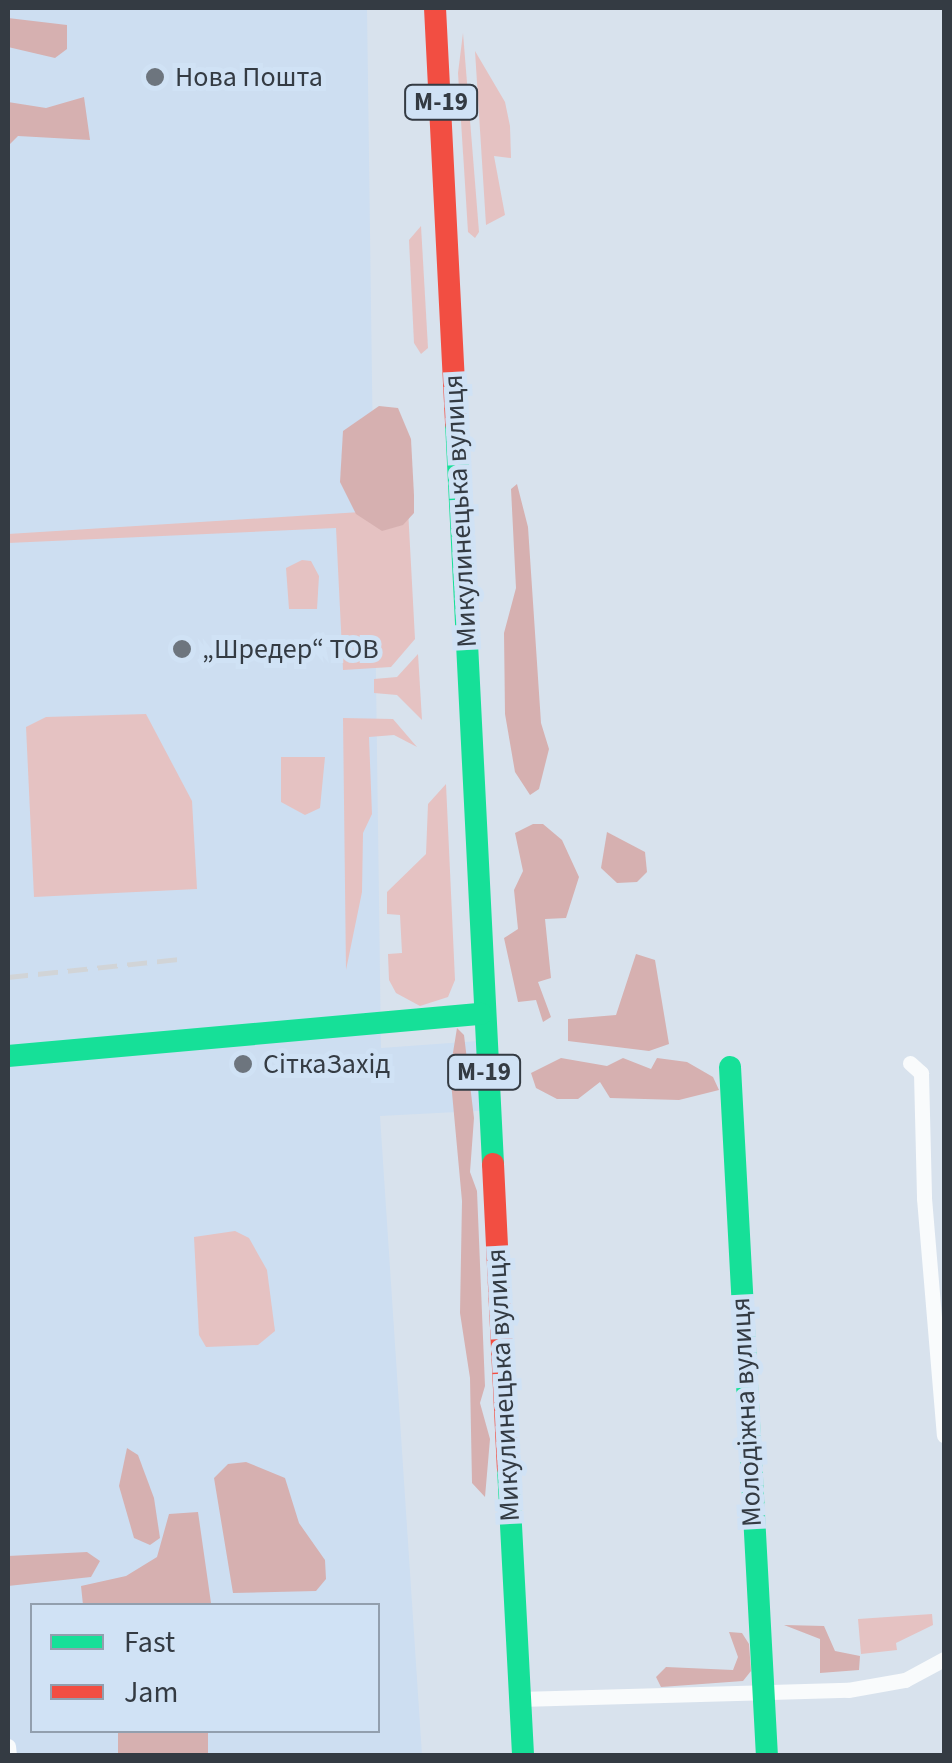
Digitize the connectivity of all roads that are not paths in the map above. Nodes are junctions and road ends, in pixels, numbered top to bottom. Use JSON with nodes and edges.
{"nodes":[{"id":1,"x":435,"y":8,"type":"edge"},
{"id":2,"x":481,"y":1014,"type":"junction"},
{"id":3,"x":8,"y":1056,"type":"edge"},
{"id":4,"x":730,"y":1068,"type":"dead end"},
{"id":5,"x":915,"y":1068,"type":"dead end"},
{"id":6,"x":944,"y":1435,"type":"edge"},
{"id":7,"x":944,"y":1659,"type":"edge"},
{"id":8,"x":762,"y":1692,"type":"junction"},
{"id":9,"x":519,"y":1698,"type":"junction"},
{"id":10,"x":8,"y":1746,"type":"edge"},
{"id":11,"x":10,"y":1756,"type":"edge"},
{"id":12,"x":523,"y":1756,"type":"edge"},
{"id":13,"x":767,"y":1756,"type":"edge"}],
"edges":[{"from":1,"to":2,"type":"main road","name":"Микулинецька вулиця","number":"М-19"},
{"from":2,"to":3,"type":"main road"},
{"from":2,"to":9,"type":"main road","name":"Микулинецька вулиця","number":"М-19"},
{"from":4,"to":8,"type":"main road","name":"Молодіжна вулиця"},
{"from":5,"to":6,"type":"street"},
{"from":7,"to":8,"type":"street"},
{"from":8,"to":9,"type":"street"},
{"from":8,"to":13,"type":"main road","name":"Молодіжна вулиця"},
{"from":9,"to":12,"type":"main road","name":"Микулинецька вулиця","number":"М-19"},
{"from":10,"to":11,"type":"street"}]}
